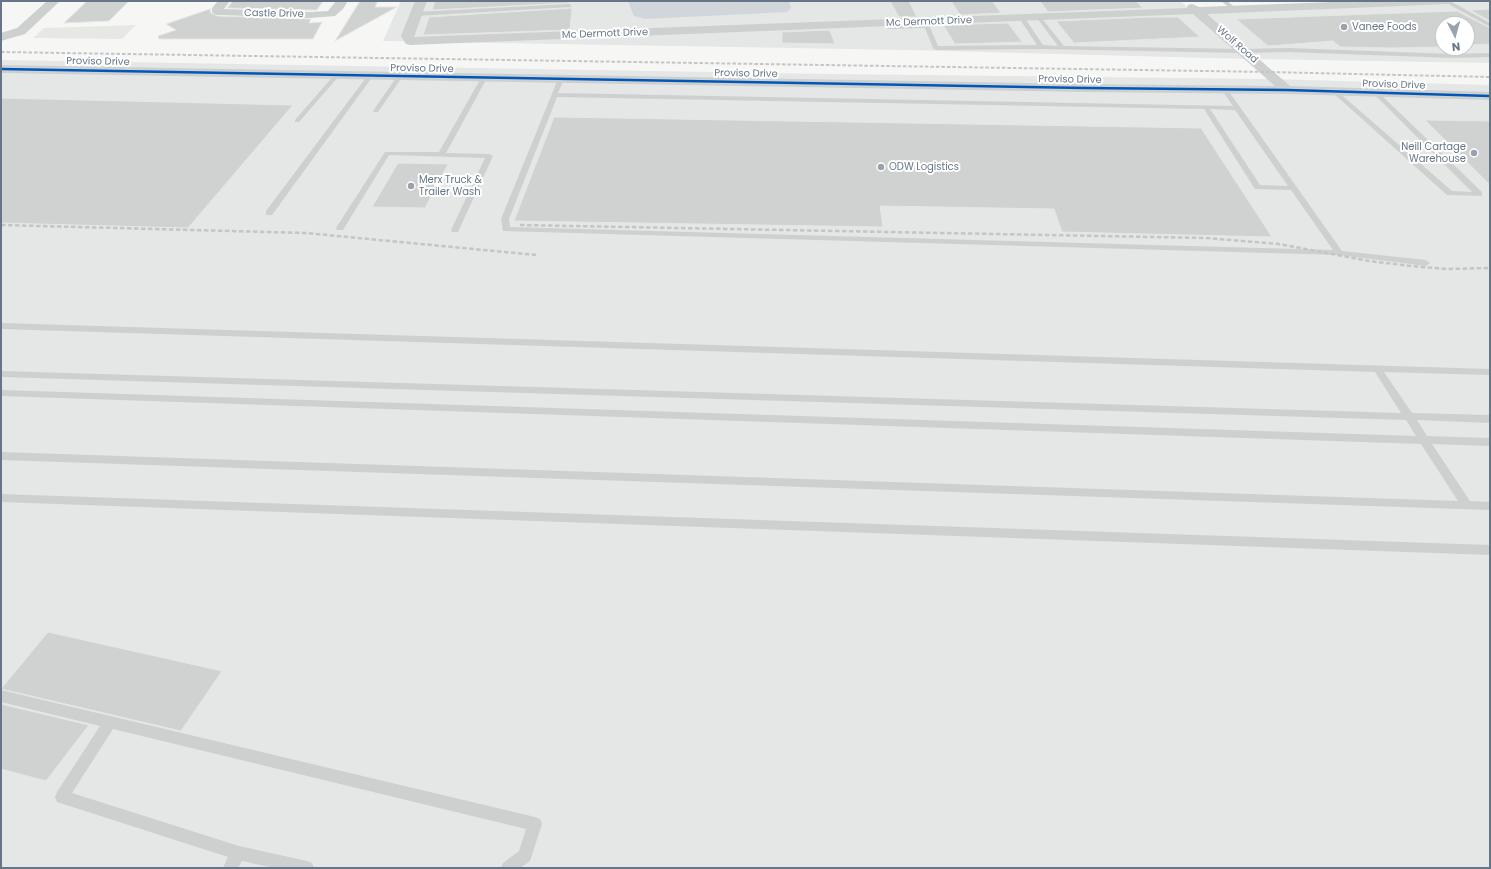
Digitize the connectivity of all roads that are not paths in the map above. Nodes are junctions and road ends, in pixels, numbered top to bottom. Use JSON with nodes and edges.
{"nodes":[{"id":1,"x":54,"y":1,"type":"edge"},
{"id":2,"x":224,"y":1,"type":"edge"},
{"id":3,"x":342,"y":1,"type":"edge"},
{"id":4,"x":421,"y":1,"type":"edge"},
{"id":5,"x":1186,"y":1,"type":"edge"},
{"id":6,"x":1224,"y":1,"type":"edge"},
{"id":7,"x":1447,"y":1,"type":"edge"},
{"id":8,"x":1383,"y":2,"type":"edge"},
{"id":9,"x":569,"y":6,"type":"dead end"},
{"id":10,"x":1234,"y":9,"type":"junction"},
{"id":11,"x":1198,"y":11,"type":"junction"},
{"id":12,"x":416,"y":14,"type":"junction"},
{"id":13,"x":1022,"y":18,"type":"junction"},
{"id":14,"x":1040,"y":18,"type":"junction"},
{"id":15,"x":885,"y":23,"type":"junction"},
{"id":16,"x":1490,"y":25,"type":"edge"},
{"id":17,"x":6,"y":36,"type":"edge"},
{"id":18,"x":1041,"y":47,"type":"junction"},
{"id":19,"x":1063,"y":48,"type":"junction"},
{"id":20,"x":1243,"y":51,"type":"junction"},
{"id":21,"x":1490,"y":55,"type":"edge"},
{"id":22,"x":1257,"y":63,"type":"junction"},
{"id":23,"x":1,"y":69,"type":"edge"},
{"id":24,"x":337,"y":75,"type":"junction"},
{"id":25,"x":370,"y":76,"type":"junction"},
{"id":26,"x":400,"y":76,"type":"junction"},
{"id":27,"x":484,"y":78,"type":"junction"},
{"id":28,"x":561,"y":79,"type":"junction"},
{"id":29,"x":1224,"y":89,"type":"junction"},
{"id":30,"x":1287,"y":90,"type":"junction"},
{"id":31,"x":1334,"y":91,"type":"junction"},
{"id":32,"x":1375,"y":92,"type":"junction"},
{"id":33,"x":554,"y":95,"type":"junction"},
{"id":34,"x":1490,"y":96,"type":"edge"},
{"id":35,"x":1206,"y":108,"type":"junction"},
{"id":36,"x":1238,"y":108,"type":"junction"},
{"id":37,"x":376,"y":110,"type":"dead end"},
{"id":38,"x":297,"y":121,"type":"dead end"},
{"id":39,"x":442,"y":154,"type":"junction"},
{"id":40,"x":1293,"y":188,"type":"junction"},
{"id":41,"x":268,"y":213,"type":"dead end"},
{"id":42,"x":340,"y":228,"type":"dead end"},
{"id":43,"x":455,"y":230,"type":"dead end"},
{"id":44,"x":1339,"y":253,"type":"junction"},
{"id":45,"x":1426,"y":263,"type":"dead end"},
{"id":46,"x":1,"y":326,"type":"edge"},
{"id":47,"x":1377,"y":368,"type":"junction"},
{"id":48,"x":1490,"y":372,"type":"edge"},
{"id":49,"x":1,"y":374,"type":"edge"},
{"id":50,"x":1,"y":393,"type":"edge"},
{"id":51,"x":1409,"y":417,"type":"junction"},
{"id":52,"x":1490,"y":419,"type":"edge"},
{"id":53,"x":1424,"y":440,"type":"junction"},
{"id":54,"x":1490,"y":442,"type":"edge"},
{"id":55,"x":1,"y":456,"type":"edge"},
{"id":56,"x":1,"y":498,"type":"edge"},
{"id":57,"x":1467,"y":505,"type":"junction"},
{"id":58,"x":1490,"y":506,"type":"edge"},
{"id":59,"x":1490,"y":550,"type":"edge"},
{"id":60,"x":1,"y":696,"type":"edge"},
{"id":61,"x":110,"y":722,"type":"junction"},
{"id":62,"x":239,"y":853,"type":"junction"},
{"id":63,"x":230,"y":868,"type":"edge"},
{"id":64,"x":307,"y":868,"type":"edge"},
{"id":65,"x":508,"y":868,"type":"edge"}],
"edges":[{"from":1,"to":17,"type":"street"},
{"from":2,"to":3,"type":"street","name":"Castle Drive"},
{"from":4,"to":12,"type":"street"},
{"from":5,"to":11,"type":"street","name":"Wolf Road"},
{"from":6,"to":10,"type":"lane"},
{"from":7,"to":8,"type":"street","name":"Mc Dermott Drive"},
{"from":7,"to":16,"type":"lane"},
{"from":8,"to":10,"type":"street","name":"Mc Dermott Drive"},
{"from":9,"to":12,"type":"lane"},
{"from":10,"to":11,"type":"street","name":"Mc Dermott Drive"},
{"from":11,"to":14,"type":"street","name":"Mc Dermott Drive"},
{"from":11,"to":20,"type":"street","name":"Wolf Road"},
{"from":12,"to":15,"type":"street","name":"Mc Dermott Drive"},
{"from":13,"to":14,"type":"street","name":"Mc Dermott Drive"},
{"from":13,"to":15,"type":"street","name":"Mc Dermott Drive"},
{"from":13,"to":18,"type":"lane"},
{"from":14,"to":19,"type":"lane"},
{"from":15,"to":18,"type":"lane"},
{"from":18,"to":19,"type":"lane"},
{"from":19,"to":20,"type":"lane"},
{"from":20,"to":21,"type":"lane"},
{"from":20,"to":22,"type":"street","name":"Wolf Road"},
{"from":22,"to":30,"type":"street","name":"Wolf Road"},
{"from":22,"to":31,"type":"street"},
{"from":23,"to":24,"type":"street","name":"Proviso Drive"},
{"from":24,"to":25,"type":"street","name":"Proviso Drive"},
{"from":24,"to":38,"type":"lane"},
{"from":25,"to":26,"type":"street","name":"Proviso Drive"},
{"from":25,"to":41,"type":"lane"},
{"from":26,"to":27,"type":"street","name":"Proviso Drive"},
{"from":26,"to":37,"type":"lane"},
{"from":27,"to":28,"type":"street","name":"Proviso Drive"},
{"from":27,"to":39,"type":"lane"},
{"from":28,"to":29,"type":"street","name":"Proviso Drive"},
{"from":28,"to":33,"type":"lane"},
{"from":29,"to":30,"type":"street","name":"Proviso Drive"},
{"from":29,"to":36,"type":"lane"},
{"from":30,"to":31,"type":"street","name":"Proviso Drive"},
{"from":31,"to":32,"type":"street","name":"Proviso Drive"},
{"from":31,"to":32,"type":"lane"},
{"from":32,"to":34,"type":"street","name":"Proviso Drive"},
{"from":33,"to":35,"type":"lane"},
{"from":33,"to":44,"type":"lane"},
{"from":35,"to":36,"type":"lane"},
{"from":35,"to":40,"type":"lane"},
{"from":36,"to":40,"type":"lane"},
{"from":39,"to":42,"type":"lane"},
{"from":39,"to":43,"type":"lane"},
{"from":40,"to":44,"type":"lane"},
{"from":44,"to":45,"type":"lane"},
{"from":46,"to":47,"type":"lane"},
{"from":47,"to":48,"type":"lane"},
{"from":47,"to":51,"type":"lane"},
{"from":49,"to":51,"type":"lane"},
{"from":50,"to":53,"type":"lane"},
{"from":51,"to":52,"type":"lane"},
{"from":51,"to":53,"type":"lane"},
{"from":53,"to":54,"type":"lane"},
{"from":53,"to":57,"type":"lane"},
{"from":55,"to":57,"type":"lane"},
{"from":56,"to":59,"type":"lane"},
{"from":57,"to":58,"type":"lane"},
{"from":60,"to":61,"type":"lane"},
{"from":61,"to":62,"type":"lane"},
{"from":61,"to":65,"type":"lane"},
{"from":62,"to":63,"type":"lane"},
{"from":62,"to":64,"type":"lane"}]}
